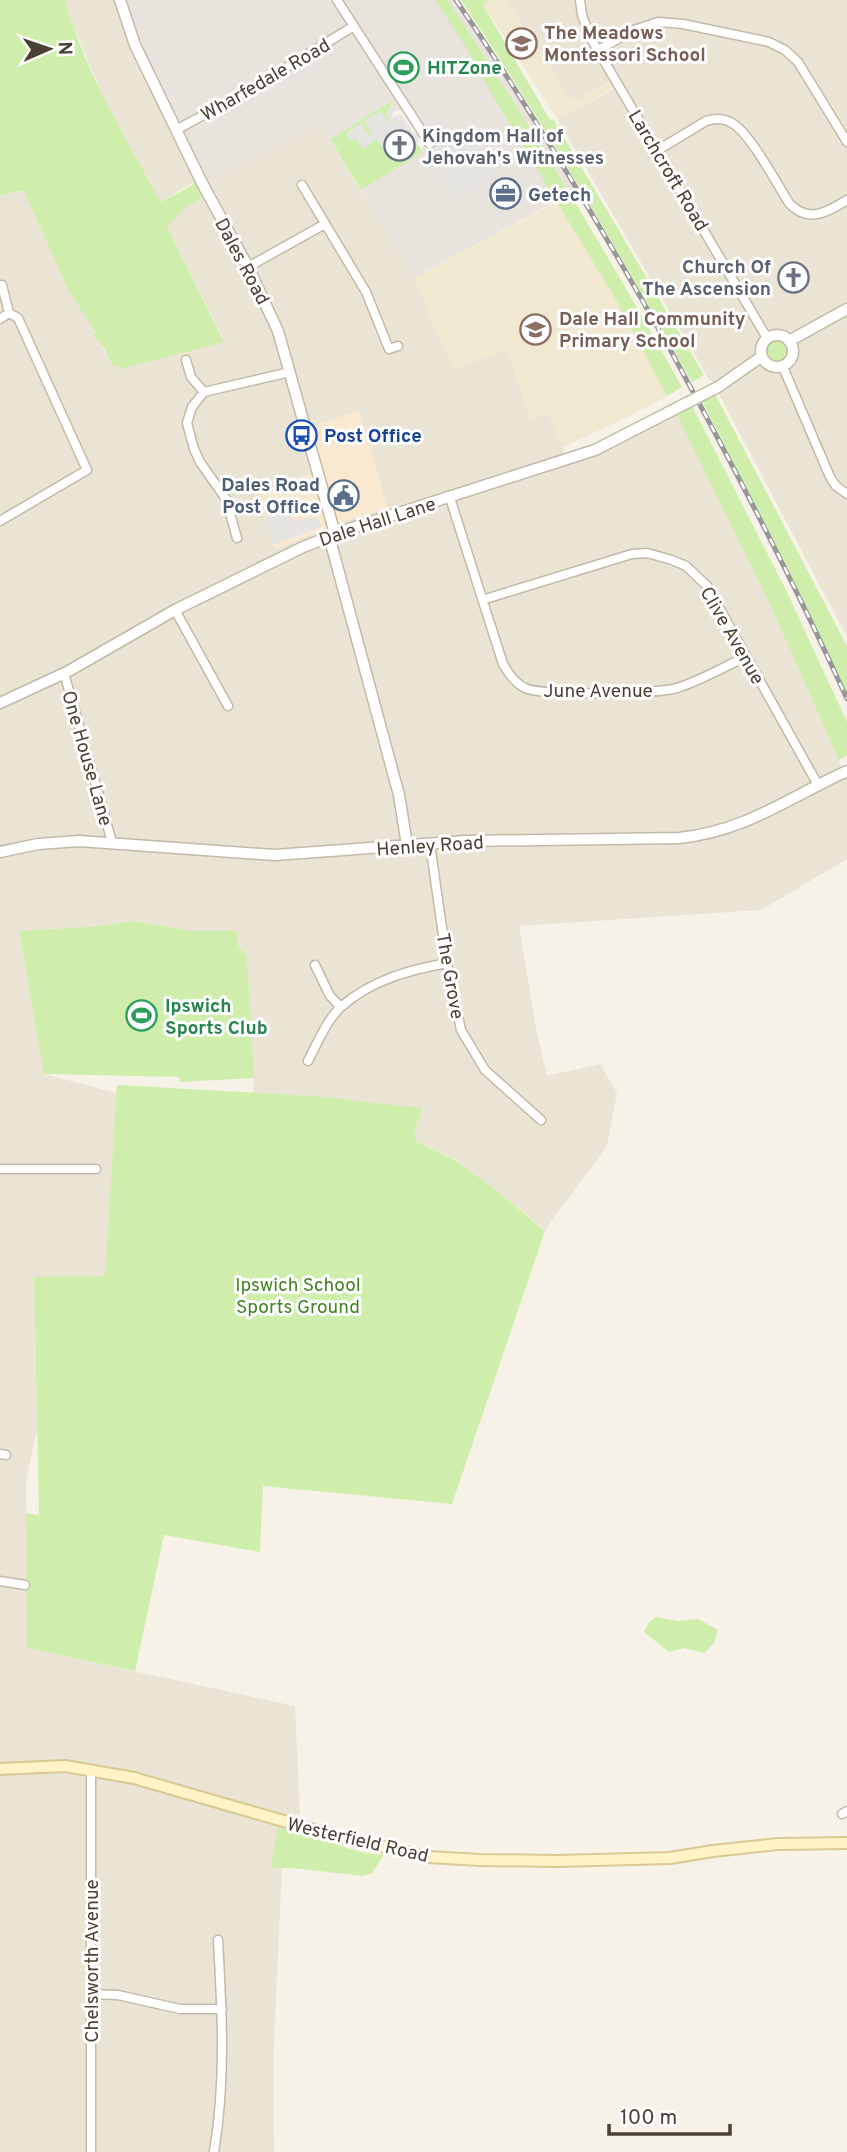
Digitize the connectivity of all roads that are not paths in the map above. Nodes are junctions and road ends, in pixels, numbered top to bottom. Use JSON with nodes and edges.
{"nodes":[{"id":1,"x":120,"y":0,"type":"edge"},
{"id":2,"x":337,"y":0,"type":"edge"},
{"id":3,"x":580,"y":0,"type":"edge"},
{"id":4,"x":354,"y":26,"type":"junction"},
{"id":5,"x":598,"y":50,"type":"junction"},
{"id":6,"x":176,"y":130,"type":"junction"},
{"id":7,"x":847,"y":142,"type":"edge"},
{"id":8,"x":430,"y":145,"type":"dead end"},
{"id":9,"x":658,"y":150,"type":"junction"},
{"id":10,"x":303,"y":185,"type":"dead end"},
{"id":11,"x":847,"y":200,"type":"edge"},
{"id":12,"x":325,"y":224,"type":"junction"},
{"id":13,"x":248,"y":268,"type":"junction"},
{"id":14,"x":2,"y":285,"type":"dead end"},
{"id":15,"x":847,"y":309,"type":"edge"},
{"id":16,"x":9,"y":313,"type":"junction"},
{"id":17,"x":0,"y":319,"type":"edge"},
{"id":18,"x":767,"y":338,"type":"junction"},
{"id":19,"x":789,"y":341,"type":"junction"},
{"id":20,"x":398,"y":346,"type":"dead end"},
{"id":21,"x":761,"y":357,"type":"junction"},
{"id":22,"x":186,"y":360,"type":"dead end"},
{"id":23,"x":783,"y":367,"type":"junction"},
{"id":24,"x":290,"y":372,"type":"junction"},
{"id":25,"x":204,"y":392,"type":"junction"},
{"id":26,"x":847,"y":494,"type":"edge"},
{"id":27,"x":450,"y":498,"type":"junction"},
{"id":28,"x":0,"y":521,"type":"edge"},
{"id":29,"x":332,"y":535,"type":"junction"},
{"id":30,"x":237,"y":538,"type":"dead end"},
{"id":31,"x":482,"y":600,"type":"junction"},
{"id":32,"x":175,"y":610,"type":"junction"},
{"id":33,"x":746,"y":657,"type":"junction"},
{"id":34,"x":64,"y":673,"type":"junction"},
{"id":35,"x":0,"y":703,"type":"edge"},
{"id":36,"x":228,"y":706,"type":"dead end"},
{"id":37,"x":844,"y":772,"type":"edge"},
{"id":38,"x":818,"y":785,"type":"junction"},
{"id":39,"x":112,"y":842,"type":"junction"},
{"id":40,"x":430,"y":844,"type":"junction"},
{"id":41,"x":407,"y":845,"type":"junction"},
{"id":42,"x":0,"y":852,"type":"edge"},
{"id":43,"x":447,"y":963,"type":"junction"},
{"id":44,"x":315,"y":965,"type":"dead end"},
{"id":45,"x":341,"y":1007,"type":"junction"},
{"id":46,"x":307,"y":1061,"type":"dead end"},
{"id":47,"x":541,"y":1120,"type":"dead end"},
{"id":48,"x":0,"y":1169,"type":"edge"},
{"id":49,"x":96,"y":1169,"type":"dead end"},
{"id":50,"x":0,"y":1581,"type":"edge"},
{"id":51,"x":25,"y":1586,"type":"dead end"},
{"id":52,"x":0,"y":1769,"type":"edge"},
{"id":53,"x":91,"y":1770,"type":"junction"},
{"id":54,"x":847,"y":1843,"type":"edge"},
{"id":55,"x":218,"y":1940,"type":"dead end"},
{"id":56,"x":91,"y":1994,"type":"junction"},
{"id":57,"x":222,"y":2009,"type":"junction"},
{"id":58,"x":91,"y":2152,"type":"edge"},
{"id":59,"x":214,"y":2152,"type":"edge"}],
"edges":[{"from":1,"to":6,"type":"street","name":"Dales Road"},
{"from":2,"to":4,"type":"street"},
{"from":3,"to":5,"type":"street","name":"Larchcroft Road"},
{"from":4,"to":6,"type":"street","name":"Wharfedale Road"},
{"from":4,"to":8,"type":"street"},
{"from":5,"to":7,"type":"street"},
{"from":5,"to":9,"type":"street","name":"Larchcroft Road"},
{"from":6,"to":13,"type":"street","name":"Dales Road"},
{"from":9,"to":11,"type":"street"},
{"from":9,"to":18,"type":"street","name":"Larchcroft Road"},
{"from":10,"to":12,"type":"street"},
{"from":12,"to":13,"type":"street"},
{"from":12,"to":20,"type":"street"},
{"from":13,"to":24,"type":"street","name":"Dales Road"},
{"from":14,"to":16,"type":"street"},
{"from":15,"to":19,"type":"street"},
{"from":16,"to":17,"type":"street"},
{"from":16,"to":28,"type":"street"},
{"from":18,"to":19,"type":"street"},
{"from":18,"to":21,"type":"street"},
{"from":19,"to":23,"type":"street"},
{"from":21,"to":23,"type":"street"},
{"from":21,"to":27,"type":"street","name":"Dale Hall Lane","bridge":true},
{"from":22,"to":25,"type":"street"},
{"from":23,"to":26,"type":"street"},
{"from":24,"to":25,"type":"street"},
{"from":24,"to":29,"type":"street","name":"Dales Road"},
{"from":25,"to":30,"type":"street"},
{"from":27,"to":29,"type":"street","name":"Dale Hall Lane"},
{"from":27,"to":31,"type":"street","name":"June Avenue"},
{"from":29,"to":32,"type":"street","name":"Dale Hall Lane"},
{"from":29,"to":41,"type":"street","name":"Dales Road"},
{"from":31,"to":33,"type":"street","name":"Clive Avenue"},
{"from":31,"to":33,"type":"street","name":"June Avenue"},
{"from":32,"to":34,"type":"street","name":"Dale Hall Lane"},
{"from":32,"to":36,"type":"street"},
{"from":33,"to":38,"type":"street","name":"Clive Avenue"},
{"from":34,"to":35,"type":"street","name":"Dale Hall Lane"},
{"from":34,"to":39,"type":"street","name":"One House Lane"},
{"from":37,"to":38,"type":"street","name":"Henley Road"},
{"from":38,"to":40,"type":"street","name":"Henley Road"},
{"from":39,"to":41,"type":"street","name":"Henley Road"},
{"from":39,"to":42,"type":"street","name":"Henley Road"},
{"from":40,"to":41,"type":"street","name":"Henley Road"},
{"from":40,"to":43,"type":"street","name":"The Grove"},
{"from":43,"to":45,"type":"street"},
{"from":43,"to":47,"type":"street","name":"The Grove"},
{"from":44,"to":45,"type":"street"},
{"from":45,"to":46,"type":"street"},
{"from":48,"to":49,"type":"street"},
{"from":50,"to":51,"type":"street"},
{"from":52,"to":53,"type":"main road","name":"Westerfield Road"},
{"from":53,"to":54,"type":"main road","name":"Westerfield Road"},
{"from":53,"to":56,"type":"street","name":"Chelsworth Avenue"},
{"from":55,"to":57,"type":"street"},
{"from":56,"to":57,"type":"street"},
{"from":56,"to":58,"type":"street","name":"Chelsworth Avenue"},
{"from":57,"to":59,"type":"street"}]}
